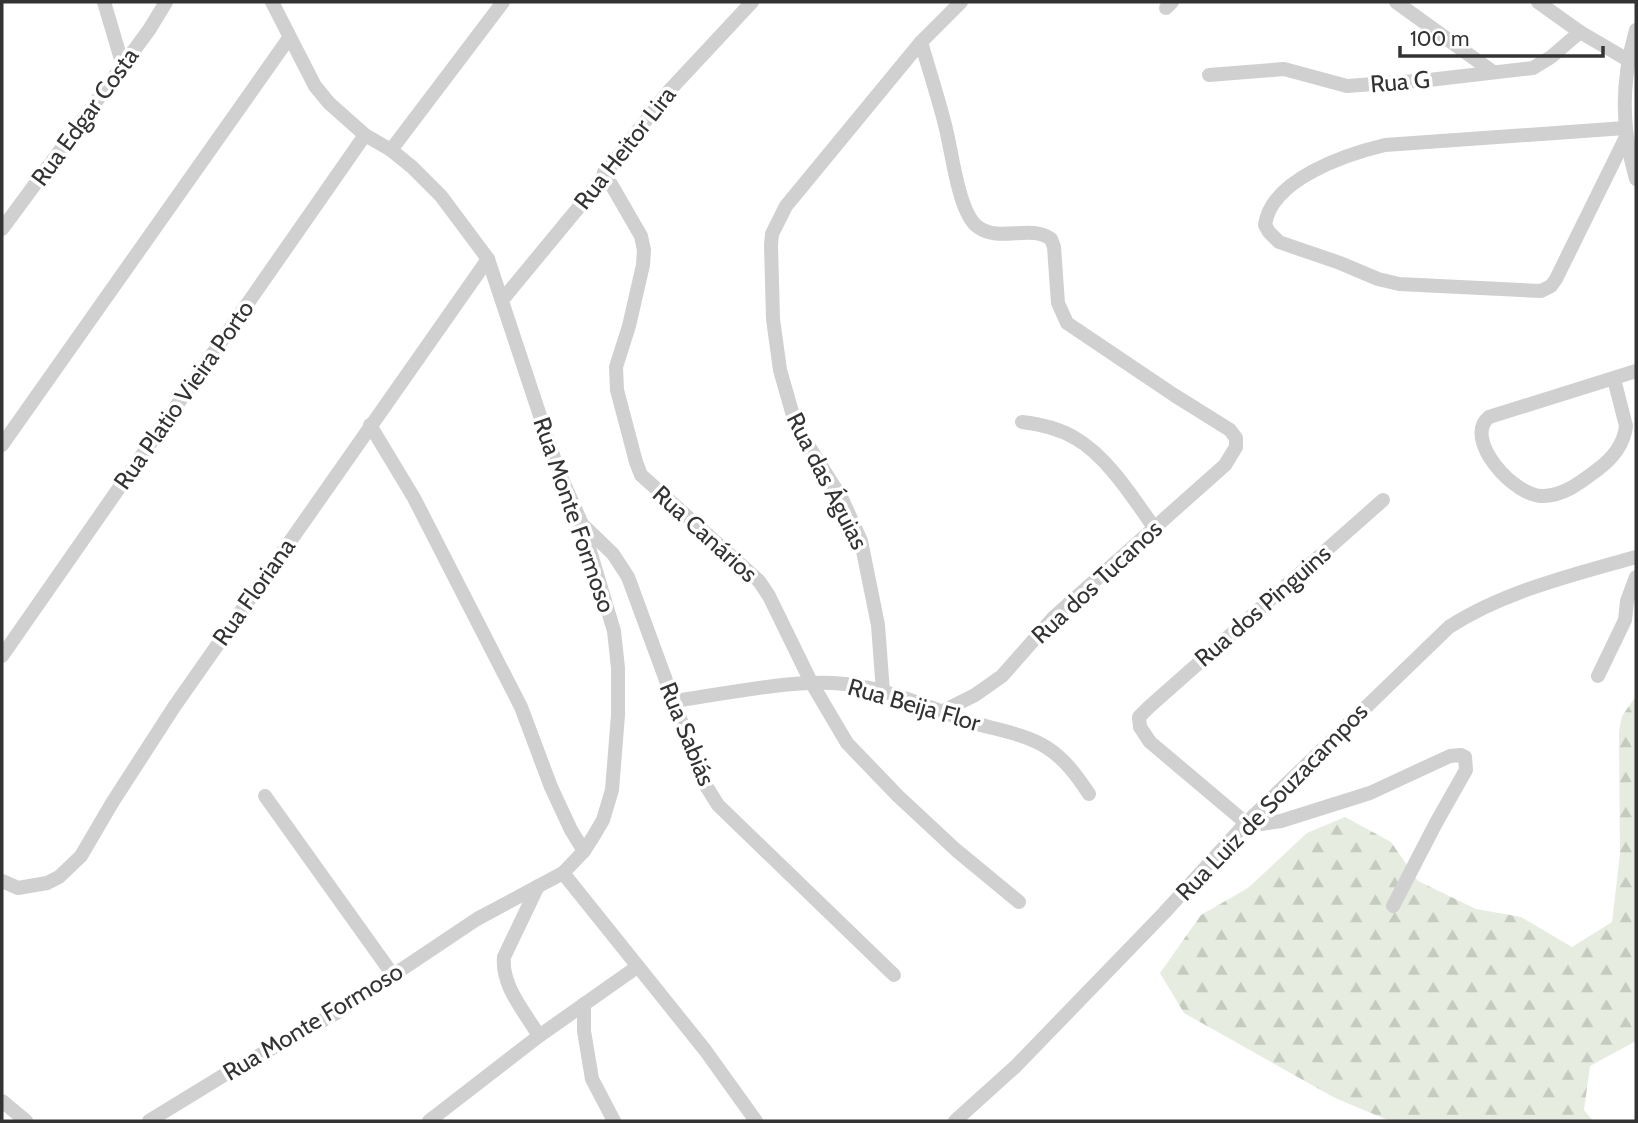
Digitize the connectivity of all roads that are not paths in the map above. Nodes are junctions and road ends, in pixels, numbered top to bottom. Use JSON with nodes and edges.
{"nodes":[{"id":1,"x":104,"y":2,"type":"edge"},
{"id":2,"x":166,"y":2,"type":"edge"},
{"id":3,"x":272,"y":2,"type":"edge"},
{"id":4,"x":503,"y":2,"type":"edge"},
{"id":5,"x":752,"y":2,"type":"edge"},
{"id":6,"x":961,"y":2,"type":"edge"},
{"id":7,"x":1396,"y":2,"type":"edge"},
{"id":8,"x":1538,"y":2,"type":"edge"},
{"id":9,"x":1636,"y":30,"type":"edge"},
{"id":10,"x":1580,"y":32,"type":"junction"},
{"id":11,"x":289,"y":38,"type":"junction"},
{"id":12,"x":921,"y":42,"type":"junction"},
{"id":13,"x":1628,"y":60,"type":"junction"},
{"id":14,"x":122,"y":66,"type":"junction"},
{"id":15,"x":1493,"y":72,"type":"junction"},
{"id":16,"x":1209,"y":75,"type":"dead end"},
{"id":17,"x":1625,"y":133,"type":"junction"},
{"id":18,"x":365,"y":135,"type":"junction"},
{"id":19,"x":391,"y":150,"type":"junction"},
{"id":20,"x":604,"y":172,"type":"junction"},
{"id":21,"x":1636,"y":178,"type":"edge"},
{"id":22,"x":2,"y":229,"type":"edge"},
{"id":23,"x":488,"y":259,"type":"junction"},
{"id":24,"x":503,"y":299,"type":"junction"},
{"id":25,"x":1636,"y":371,"type":"edge"},
{"id":26,"x":1614,"y":379,"type":"junction"},
{"id":27,"x":1022,"y":422,"type":"dead end"},
{"id":28,"x":370,"y":425,"type":"junction"},
{"id":29,"x":2,"y":445,"type":"edge"},
{"id":30,"x":1383,"y":500,"type":"dead end"},
{"id":31,"x":582,"y":524,"type":"junction"},
{"id":32,"x":1154,"y":529,"type":"junction"},
{"id":33,"x":1636,"y":557,"type":"edge"},
{"id":34,"x":1636,"y":577,"type":"edge"},
{"id":35,"x":2,"y":656,"type":"edge"},
{"id":36,"x":1598,"y":676,"type":"dead end"},
{"id":37,"x":811,"y":682,"type":"junction"},
{"id":38,"x":883,"y":692,"type":"junction"},
{"id":39,"x":674,"y":701,"type":"junction"},
{"id":40,"x":943,"y":711,"type":"junction"},
{"id":41,"x":1089,"y":794,"type":"dead end"},
{"id":42,"x":265,"y":796,"type":"dead end"},
{"id":43,"x":1246,"y":823,"type":"junction"},
{"id":44,"x":584,"y":851,"type":"junction"},
{"id":45,"x":563,"y":873,"type":"junction"},
{"id":46,"x":2,"y":881,"type":"edge"},
{"id":47,"x":538,"y":886,"type":"junction"},
{"id":48,"x":1019,"y":902,"type":"dead end"},
{"id":49,"x":1393,"y":906,"type":"dead end"},
{"id":50,"x":637,"y":967,"type":"junction"},
{"id":51,"x":393,"y":975,"type":"junction"},
{"id":52,"x":894,"y":975,"type":"dead end"},
{"id":53,"x":584,"y":1004,"type":"junction"},
{"id":54,"x":539,"y":1036,"type":"junction"},
{"id":55,"x":2,"y":1101,"type":"edge"},
{"id":56,"x":26,"y":1121,"type":"edge"},
{"id":57,"x":149,"y":1121,"type":"edge"},
{"id":58,"x":429,"y":1121,"type":"edge"},
{"id":59,"x":614,"y":1121,"type":"edge"},
{"id":60,"x":756,"y":1121,"type":"edge"},
{"id":61,"x":955,"y":1121,"type":"edge"}],
"edges":[{"from":1,"to":14,"type":"street"},
{"from":2,"to":14,"type":"street","name":"Rua Edgar Costa"},
{"from":3,"to":11,"type":"street","name":"Rua Monte Formoso"},
{"from":4,"to":19,"type":"street"},
{"from":5,"to":20,"type":"street","name":"Rua Heitor Lira"},
{"from":6,"to":12,"type":"street","name":"Rua das Águias"},
{"from":7,"to":15,"type":"street"},
{"from":8,"to":10,"type":"street"},
{"from":9,"to":13,"type":"street"},
{"from":10,"to":13,"type":"street"},
{"from":10,"to":15,"type":"street","name":"Rua G"},
{"from":11,"to":18,"type":"street","name":"Rua Monte Formoso"},
{"from":11,"to":29,"type":"street"},
{"from":12,"to":32,"type":"street","name":"Rua dos Tucanos"},
{"from":12,"to":38,"type":"street","name":"Rua das Águias"},
{"from":13,"to":17,"type":"street"},
{"from":14,"to":22,"type":"street","name":"Rua Edgar Costa"},
{"from":15,"to":16,"type":"street","name":"Rua G"},
{"from":17,"to":17,"type":"street"},
{"from":17,"to":21,"type":"street"},
{"from":18,"to":19,"type":"street","name":"Rua Monte Formoso"},
{"from":18,"to":35,"type":"street","name":"Rua Platio Vieira Porto"},
{"from":19,"to":23,"type":"street","name":"Rua Monte Formoso"},
{"from":20,"to":24,"type":"street","name":"Rua Heitor Lira"},
{"from":20,"to":37,"type":"street","name":"Rua Canários"},
{"from":23,"to":24,"type":"street","name":"Rua Monte Formoso"},
{"from":23,"to":28,"type":"street","name":"Rua Floriana"},
{"from":24,"to":31,"type":"street","name":"Rua Monte Formoso"},
{"from":25,"to":26,"type":"street"},
{"from":26,"to":26,"type":"street"},
{"from":27,"to":32,"type":"street"},
{"from":28,"to":44,"type":"street"},
{"from":28,"to":46,"type":"street","name":"Rua Floriana"},
{"from":30,"to":43,"type":"street","name":"Rua dos Pinguins"},
{"from":31,"to":39,"type":"street","name":"Rua Sabiás"},
{"from":31,"to":44,"type":"street","name":"Rua Monte Formoso"},
{"from":32,"to":40,"type":"street","name":"Rua dos Tucanos"},
{"from":33,"to":43,"type":"street","name":"Rua Luiz de Souzacampos"},
{"from":34,"to":36,"type":"street"},
{"from":37,"to":38,"type":"street","name":"Rua Beija Flor"},
{"from":37,"to":39,"type":"street","name":"Rua Beija Flor"},
{"from":37,"to":48,"type":"street","name":"Rua Canários"},
{"from":38,"to":40,"type":"street","name":"Rua Beija Flor"},
{"from":39,"to":52,"type":"street","name":"Rua Sabiás"},
{"from":40,"to":41,"type":"street","name":"Rua Beija Flor"},
{"from":42,"to":51,"type":"street"},
{"from":43,"to":49,"type":"street"},
{"from":43,"to":61,"type":"street","name":"Rua Luiz de Souzacampos"},
{"from":44,"to":45,"type":"street","name":"Rua Monte Formoso"},
{"from":45,"to":47,"type":"street","name":"Rua Monte Formoso"},
{"from":45,"to":50,"type":"street"},
{"from":47,"to":51,"type":"street","name":"Rua Monte Formoso"},
{"from":47,"to":54,"type":"street"},
{"from":50,"to":53,"type":"street"},
{"from":50,"to":60,"type":"street"},
{"from":51,"to":57,"type":"street","name":"Rua Monte Formoso"},
{"from":53,"to":54,"type":"street"},
{"from":53,"to":59,"type":"street"},
{"from":54,"to":58,"type":"street"},
{"from":55,"to":56,"type":"street"}]}
